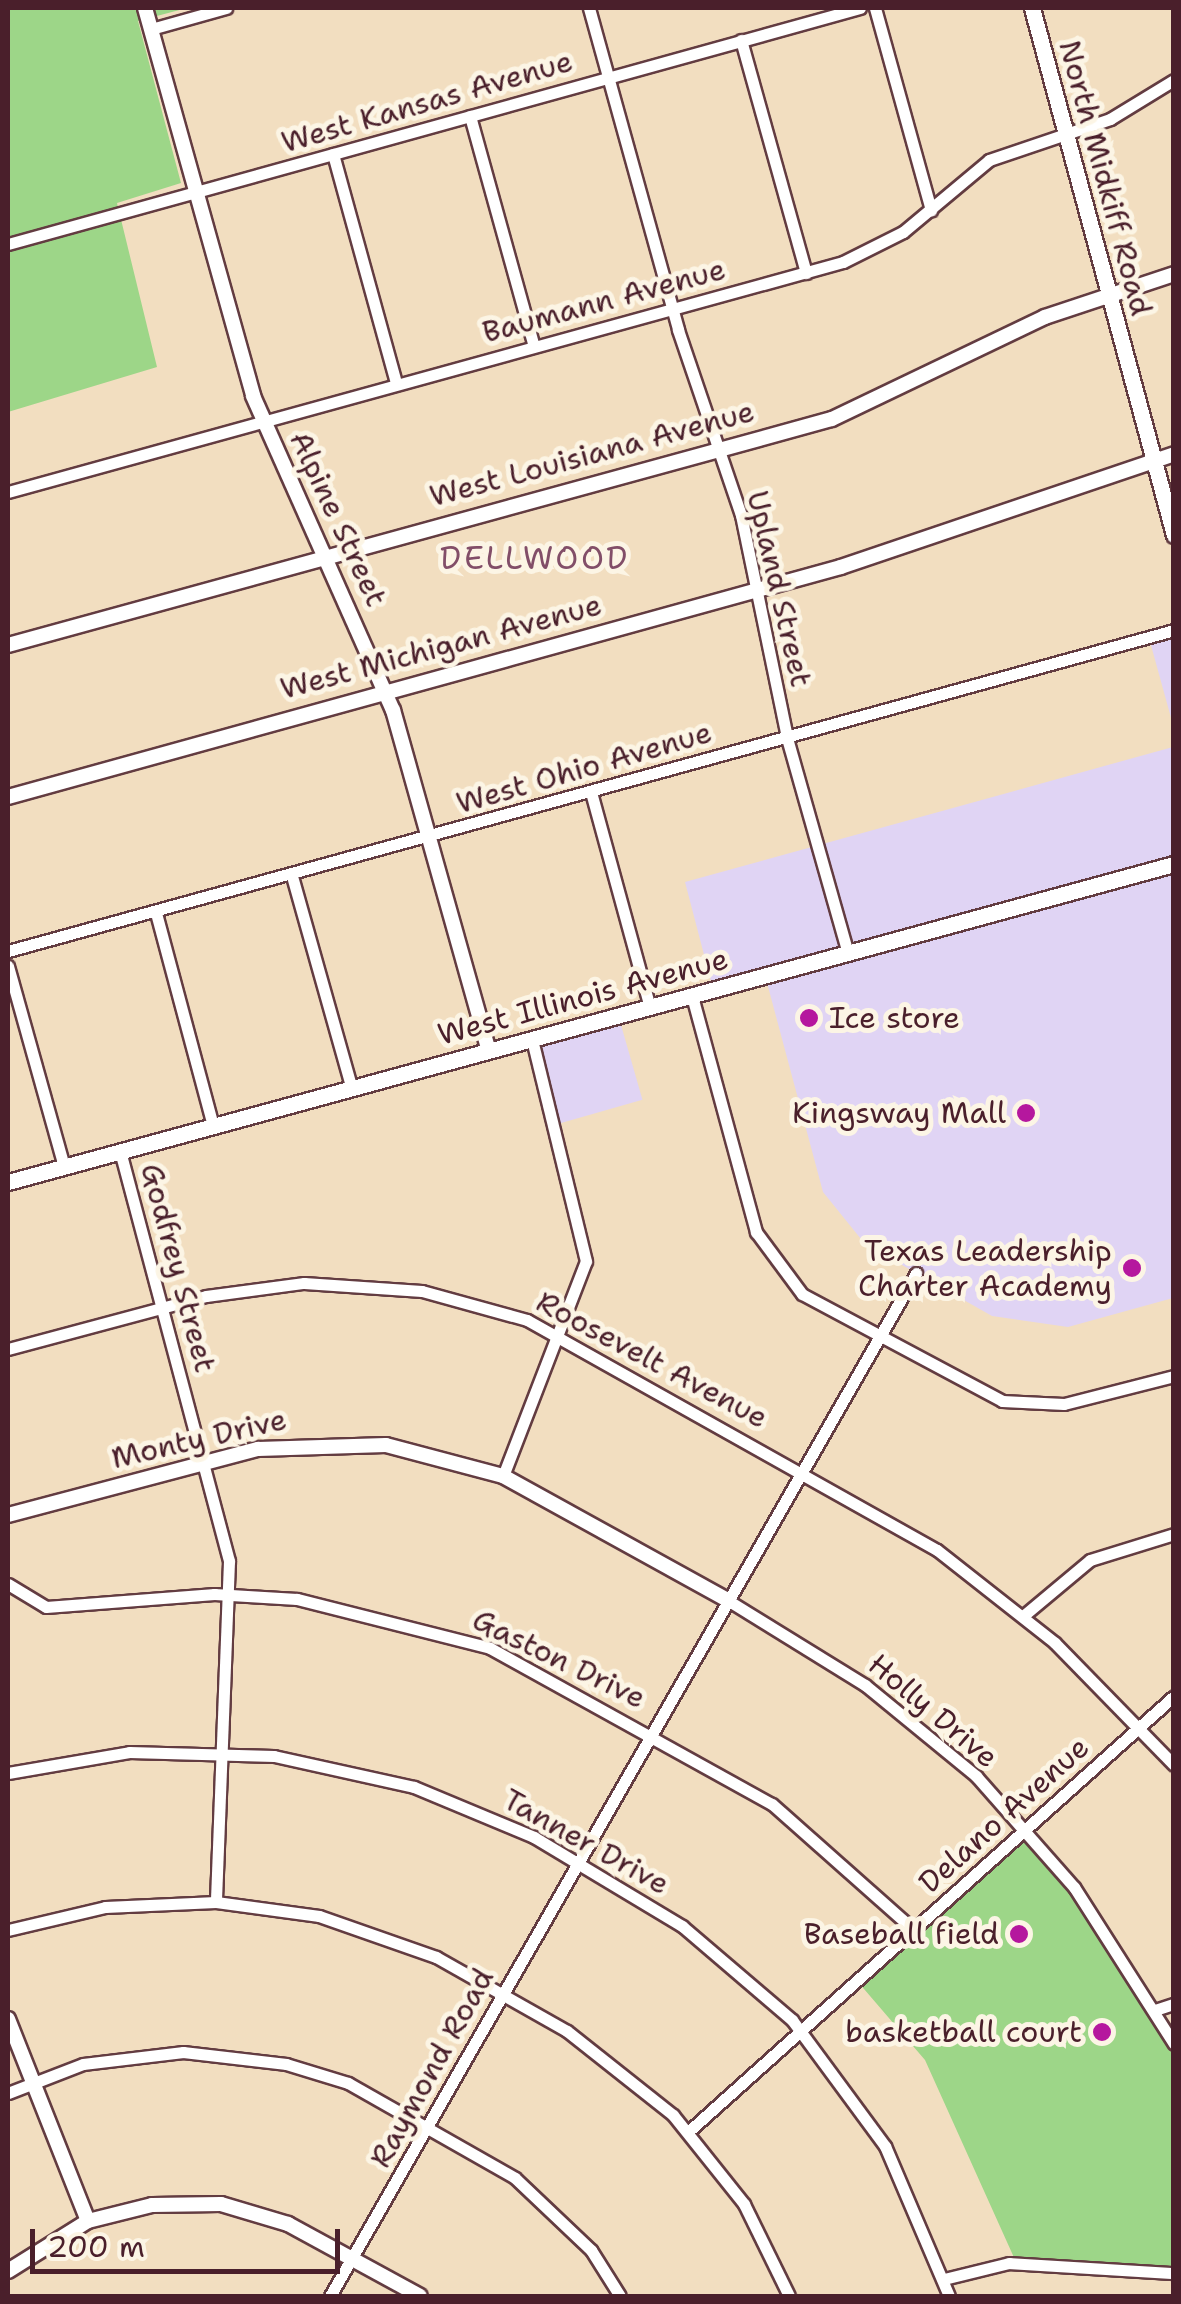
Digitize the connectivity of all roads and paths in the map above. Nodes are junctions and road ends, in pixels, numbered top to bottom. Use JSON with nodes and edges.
{"nodes":[{"id":1,"x":145,"y":8,"type":"edge"},
{"id":2,"x":226,"y":8,"type":"edge"},
{"id":3,"x":589,"y":8,"type":"edge"},
{"id":4,"x":860,"y":8,"type":"edge"},
{"id":5,"x":876,"y":8,"type":"edge"},
{"id":6,"x":1032,"y":8,"type":"edge"},
{"id":7,"x":150,"y":29,"type":"junction"},
{"id":8,"x":742,"y":40,"type":"junction"},
{"id":9,"x":608,"y":77,"type":"junction"},
{"id":10,"x":1174,"y":80,"type":"edge"},
{"id":11,"x":470,"y":116,"type":"junction"},
{"id":12,"x":1065,"y":132,"type":"junction"},
{"id":13,"x":333,"y":154,"type":"junction"},
{"id":14,"x":196,"y":192,"type":"junction"},
{"id":15,"x":931,"y":210,"type":"junction"},
{"id":16,"x":8,"y":244,"type":"edge"},
{"id":17,"x":806,"y":273,"type":"junction"},
{"id":18,"x":1174,"y":274,"type":"edge"},
{"id":19,"x":1108,"y":296,"type":"junction"},
{"id":20,"x":672,"y":309,"type":"junction"},
{"id":21,"x":534,"y":346,"type":"junction"},
{"id":22,"x":396,"y":383,"type":"junction"},
{"id":23,"x":262,"y":420,"type":"junction"},
{"id":24,"x":718,"y":450,"type":"junction"},
{"id":25,"x":1174,"y":454,"type":"edge"},
{"id":26,"x":1152,"y":460,"type":"junction"},
{"id":27,"x":8,"y":492,"type":"edge"},
{"id":28,"x":1174,"y":535,"type":"edge"},
{"id":29,"x":324,"y":556,"type":"junction"},
{"id":30,"x":758,"y":589,"type":"junction"},
{"id":31,"x":1174,"y":630,"type":"edge"},
{"id":32,"x":8,"y":644,"type":"edge"},
{"id":33,"x":385,"y":689,"type":"junction"},
{"id":34,"x":787,"y":738,"type":"junction"},
{"id":35,"x":590,"y":792,"type":"junction"},
{"id":36,"x":8,"y":798,"type":"edge"},
{"id":37,"x":429,"y":838,"type":"junction"},
{"id":38,"x":1174,"y":864,"type":"edge"},
{"id":39,"x":292,"y":876,"type":"junction"},
{"id":40,"x":156,"y":913,"type":"junction"},
{"id":41,"x":8,"y":951,"type":"edge"},
{"id":42,"x":848,"y":954,"type":"junction"},
{"id":43,"x":8,"y":966,"type":"edge"},
{"id":44,"x":692,"y":996,"type":"junction"},
{"id":45,"x":650,"y":1007,"type":"junction"},
{"id":46,"x":532,"y":1039,"type":"junction"},
{"id":47,"x":489,"y":1051,"type":"junction"},
{"id":48,"x":352,"y":1088,"type":"junction"},
{"id":49,"x":213,"y":1126,"type":"junction"},
{"id":50,"x":120,"y":1151,"type":"junction"},
{"id":51,"x":64,"y":1166,"type":"junction"},
{"id":52,"x":8,"y":1182,"type":"edge"},
{"id":53,"x":916,"y":1273,"type":"dead end"},
{"id":54,"x":163,"y":1306,"type":"junction"},
{"id":55,"x":563,"y":1334,"type":"junction"},
{"id":56,"x":879,"y":1339,"type":"junction"},
{"id":57,"x":8,"y":1349,"type":"edge"},
{"id":58,"x":1174,"y":1376,"type":"edge"},
{"id":59,"x":205,"y":1461,"type":"junction"},
{"id":60,"x":804,"y":1470,"type":"junction"},
{"id":61,"x":504,"y":1476,"type":"junction"},
{"id":62,"x":8,"y":1514,"type":"edge"},
{"id":63,"x":1174,"y":1534,"type":"edge"},
{"id":64,"x":8,"y":1584,"type":"edge"},
{"id":65,"x":229,"y":1594,"type":"junction"},
{"id":66,"x":729,"y":1601,"type":"junction"},
{"id":67,"x":1023,"y":1616,"type":"junction"},
{"id":68,"x":1174,"y":1696,"type":"edge"},
{"id":69,"x":1139,"y":1728,"type":"junction"},
{"id":70,"x":651,"y":1732,"type":"junction"},
{"id":71,"x":224,"y":1751,"type":"junction"},
{"id":72,"x":1174,"y":1765,"type":"edge"},
{"id":73,"x":8,"y":1773,"type":"edge"},
{"id":74,"x":1026,"y":1828,"type":"junction"},
{"id":75,"x":578,"y":1864,"type":"junction"},
{"id":76,"x":216,"y":1902,"type":"junction"},
{"id":77,"x":8,"y":1930,"type":"edge"},
{"id":78,"x":914,"y":1930,"type":"junction"},
{"id":79,"x":502,"y":1994,"type":"junction"},
{"id":80,"x":1174,"y":2004,"type":"edge"},
{"id":81,"x":1154,"y":2010,"type":"junction"},
{"id":82,"x":8,"y":2019,"type":"edge"},
{"id":83,"x":802,"y":2031,"type":"junction"},
{"id":84,"x":1174,"y":2044,"type":"edge"},
{"id":85,"x":32,"y":2081,"type":"junction"},
{"id":86,"x":8,"y":2094,"type":"edge"},
{"id":87,"x":428,"y":2126,"type":"junction"},
{"id":88,"x":689,"y":2132,"type":"junction"},
{"id":89,"x":88,"y":2222,"type":"junction"},
{"id":90,"x":353,"y":2256,"type":"junction"},
{"id":91,"x":8,"y":2271,"type":"edge"},
{"id":92,"x":1174,"y":2273,"type":"edge"},
{"id":93,"x":944,"y":2279,"type":"junction"},
{"id":94,"x":330,"y":2296,"type":"edge"},
{"id":95,"x":420,"y":2296,"type":"edge"},
{"id":96,"x":620,"y":2296,"type":"edge"},
{"id":97,"x":789,"y":2296,"type":"edge"},
{"id":98,"x":949,"y":2296,"type":"edge"}],
"edges":[{"from":1,"to":7,"type":"street","name":"Alpine Street"},
{"from":2,"to":7,"type":"street"},
{"from":3,"to":9,"type":"street","name":"Upland Street"},
{"from":4,"to":8,"type":"street","name":"West Kansas Avenue"},
{"from":5,"to":15,"type":"street"},
{"from":6,"to":12,"type":"main road","name":"North Midkiff Road"},
{"from":7,"to":14,"type":"street","name":"Alpine Street"},
{"from":8,"to":9,"type":"street","name":"West Kansas Avenue"},
{"from":8,"to":17,"type":"street"},
{"from":9,"to":11,"type":"street","name":"West Kansas Avenue"},
{"from":9,"to":20,"type":"street","name":"Upland Street"},
{"from":10,"to":12,"type":"street","name":"Baumann Avenue"},
{"from":11,"to":13,"type":"street","name":"West Kansas Avenue"},
{"from":11,"to":21,"type":"street"},
{"from":12,"to":15,"type":"street","name":"Baumann Avenue"},
{"from":12,"to":19,"type":"main road","name":"North Midkiff Road"},
{"from":13,"to":14,"type":"street","name":"West Kansas Avenue"},
{"from":13,"to":22,"type":"street"},
{"from":14,"to":16,"type":"street","name":"West Kansas Avenue"},
{"from":14,"to":23,"type":"street","name":"Alpine Street"},
{"from":15,"to":17,"type":"street","name":"Baumann Avenue"},
{"from":17,"to":20,"type":"street","name":"Baumann Avenue"},
{"from":18,"to":19,"type":"street","name":"West Louisiana Avenue"},
{"from":19,"to":24,"type":"street","name":"West Louisiana Avenue"},
{"from":19,"to":26,"type":"main road","name":"North Midkiff Road"},
{"from":20,"to":21,"type":"street","name":"Baumann Avenue"},
{"from":20,"to":24,"type":"street","name":"Upland Street"},
{"from":21,"to":22,"type":"street","name":"Baumann Avenue"},
{"from":22,"to":23,"type":"street","name":"Baumann Avenue"},
{"from":23,"to":27,"type":"street","name":"Baumann Avenue"},
{"from":23,"to":29,"type":"street","name":"Alpine Street"},
{"from":24,"to":29,"type":"street","name":"West Louisiana Avenue"},
{"from":24,"to":30,"type":"street","name":"Upland Street"},
{"from":25,"to":26,"type":"street","name":"West Michigan Avenue"},
{"from":26,"to":28,"type":"main road","name":"North Midkiff Road"},
{"from":26,"to":30,"type":"street","name":"West Michigan Avenue"},
{"from":29,"to":32,"type":"street","name":"West Louisiana Avenue"},
{"from":29,"to":33,"type":"street","name":"Alpine Street"},
{"from":30,"to":33,"type":"street","name":"West Michigan Avenue"},
{"from":30,"to":34,"type":"street","name":"Upland Street"},
{"from":31,"to":34,"type":"street","name":"West Ohio Avenue"},
{"from":33,"to":36,"type":"street","name":"West Michigan Avenue"},
{"from":33,"to":37,"type":"street","name":"Alpine Street"},
{"from":34,"to":35,"type":"street","name":"West Ohio Avenue"},
{"from":34,"to":42,"type":"street","name":"Upland Street"},
{"from":35,"to":37,"type":"street","name":"West Ohio Avenue"},
{"from":35,"to":45,"type":"street"},
{"from":37,"to":39,"type":"street","name":"West Ohio Avenue"},
{"from":37,"to":47,"type":"street","name":"Alpine Street"},
{"from":38,"to":42,"type":"main road","name":"West Illinois Avenue"},
{"from":39,"to":40,"type":"street","name":"West Ohio Avenue"},
{"from":39,"to":48,"type":"street"},
{"from":40,"to":41,"type":"street","name":"West Ohio Avenue"},
{"from":40,"to":49,"type":"street"},
{"from":42,"to":44,"type":"main road","name":"West Illinois Avenue"},
{"from":43,"to":51,"type":"street"},
{"from":44,"to":45,"type":"main road","name":"West Illinois Avenue"},
{"from":44,"to":56,"type":"street"},
{"from":45,"to":46,"type":"main road","name":"West Illinois Avenue"},
{"from":46,"to":47,"type":"main road","name":"West Illinois Avenue"},
{"from":46,"to":55,"type":"street"},
{"from":47,"to":48,"type":"main road","name":"West Illinois Avenue"},
{"from":48,"to":49,"type":"main road","name":"West Illinois Avenue"},
{"from":49,"to":50,"type":"main road","name":"West Illinois Avenue"},
{"from":50,"to":51,"type":"main road","name":"West Illinois Avenue"},
{"from":50,"to":54,"type":"street","name":"Godfrey Street"},
{"from":51,"to":52,"type":"main road","name":"West Illinois Avenue"},
{"from":53,"to":56,"type":"street","name":"Raymond Road"},
{"from":54,"to":55,"type":"street","name":"Roosevelt Avenue"},
{"from":54,"to":57,"type":"street","name":"Roosevelt Avenue"},
{"from":54,"to":59,"type":"street","name":"Godfrey Street"},
{"from":55,"to":60,"type":"street","name":"Roosevelt Avenue"},
{"from":55,"to":61,"type":"street"},
{"from":56,"to":58,"type":"street"},
{"from":56,"to":60,"type":"street","name":"Raymond Road"},
{"from":59,"to":61,"type":"street","name":"Monty Drive"},
{"from":59,"to":62,"type":"street","name":"Monty Drive"},
{"from":59,"to":65,"type":"street","name":"Godfrey Street"},
{"from":60,"to":66,"type":"street","name":"Raymond Road"},
{"from":60,"to":67,"type":"street","name":"Roosevelt Avenue"},
{"from":61,"to":66,"type":"street","name":"Monty Drive"},
{"from":63,"to":67,"type":"street"},
{"from":64,"to":65,"type":"street","name":"Gaston Drive"},
{"from":65,"to":70,"type":"street","name":"Gaston Drive"},
{"from":65,"to":71,"type":"street","name":"Godfrey Street"},
{"from":66,"to":70,"type":"street","name":"Raymond Road"},
{"from":66,"to":74,"type":"street","name":"Holly Drive"},
{"from":67,"to":69,"type":"street","name":"Roosevelt Avenue"},
{"from":68,"to":69,"type":"street","name":"Delano Avenue"},
{"from":69,"to":72,"type":"street","name":"Roosevelt Avenue"},
{"from":69,"to":74,"type":"street","name":"Delano Avenue"},
{"from":70,"to":75,"type":"street","name":"Raymond Road"},
{"from":70,"to":78,"type":"street","name":"Gaston Drive"},
{"from":71,"to":73,"type":"street","name":"Tanner Drive"},
{"from":71,"to":75,"type":"street","name":"Tanner Drive"},
{"from":71,"to":76,"type":"street","name":"Godfrey Street"},
{"from":74,"to":78,"type":"street","name":"Delano Avenue"},
{"from":74,"to":81,"type":"street","name":"Holly Drive"},
{"from":75,"to":79,"type":"street","name":"Raymond Road"},
{"from":75,"to":83,"type":"street","name":"Tanner Drive"},
{"from":76,"to":77,"type":"street"},
{"from":76,"to":79,"type":"street"},
{"from":78,"to":83,"type":"street","name":"Delano Avenue"},
{"from":79,"to":87,"type":"street","name":"Raymond Road"},
{"from":79,"to":88,"type":"street"},
{"from":80,"to":81,"type":"street"},
{"from":81,"to":84,"type":"street","name":"Holly Drive"},
{"from":82,"to":85,"type":"street"},
{"from":83,"to":88,"type":"street","name":"Delano Avenue"},
{"from":83,"to":93,"type":"street","name":"Tanner Drive"},
{"from":85,"to":86,"type":"street"},
{"from":85,"to":87,"type":"street"},
{"from":85,"to":89,"type":"street"},
{"from":87,"to":90,"type":"street","name":"Raymond Road"},
{"from":87,"to":96,"type":"street"},
{"from":88,"to":97,"type":"street"},
{"from":89,"to":90,"type":"street"},
{"from":89,"to":91,"type":"street"},
{"from":90,"to":94,"type":"street","name":"Raymond Road"},
{"from":90,"to":95,"type":"street"},
{"from":92,"to":93,"type":"street"},
{"from":93,"to":98,"type":"street","name":"Tanner Drive"}]}
